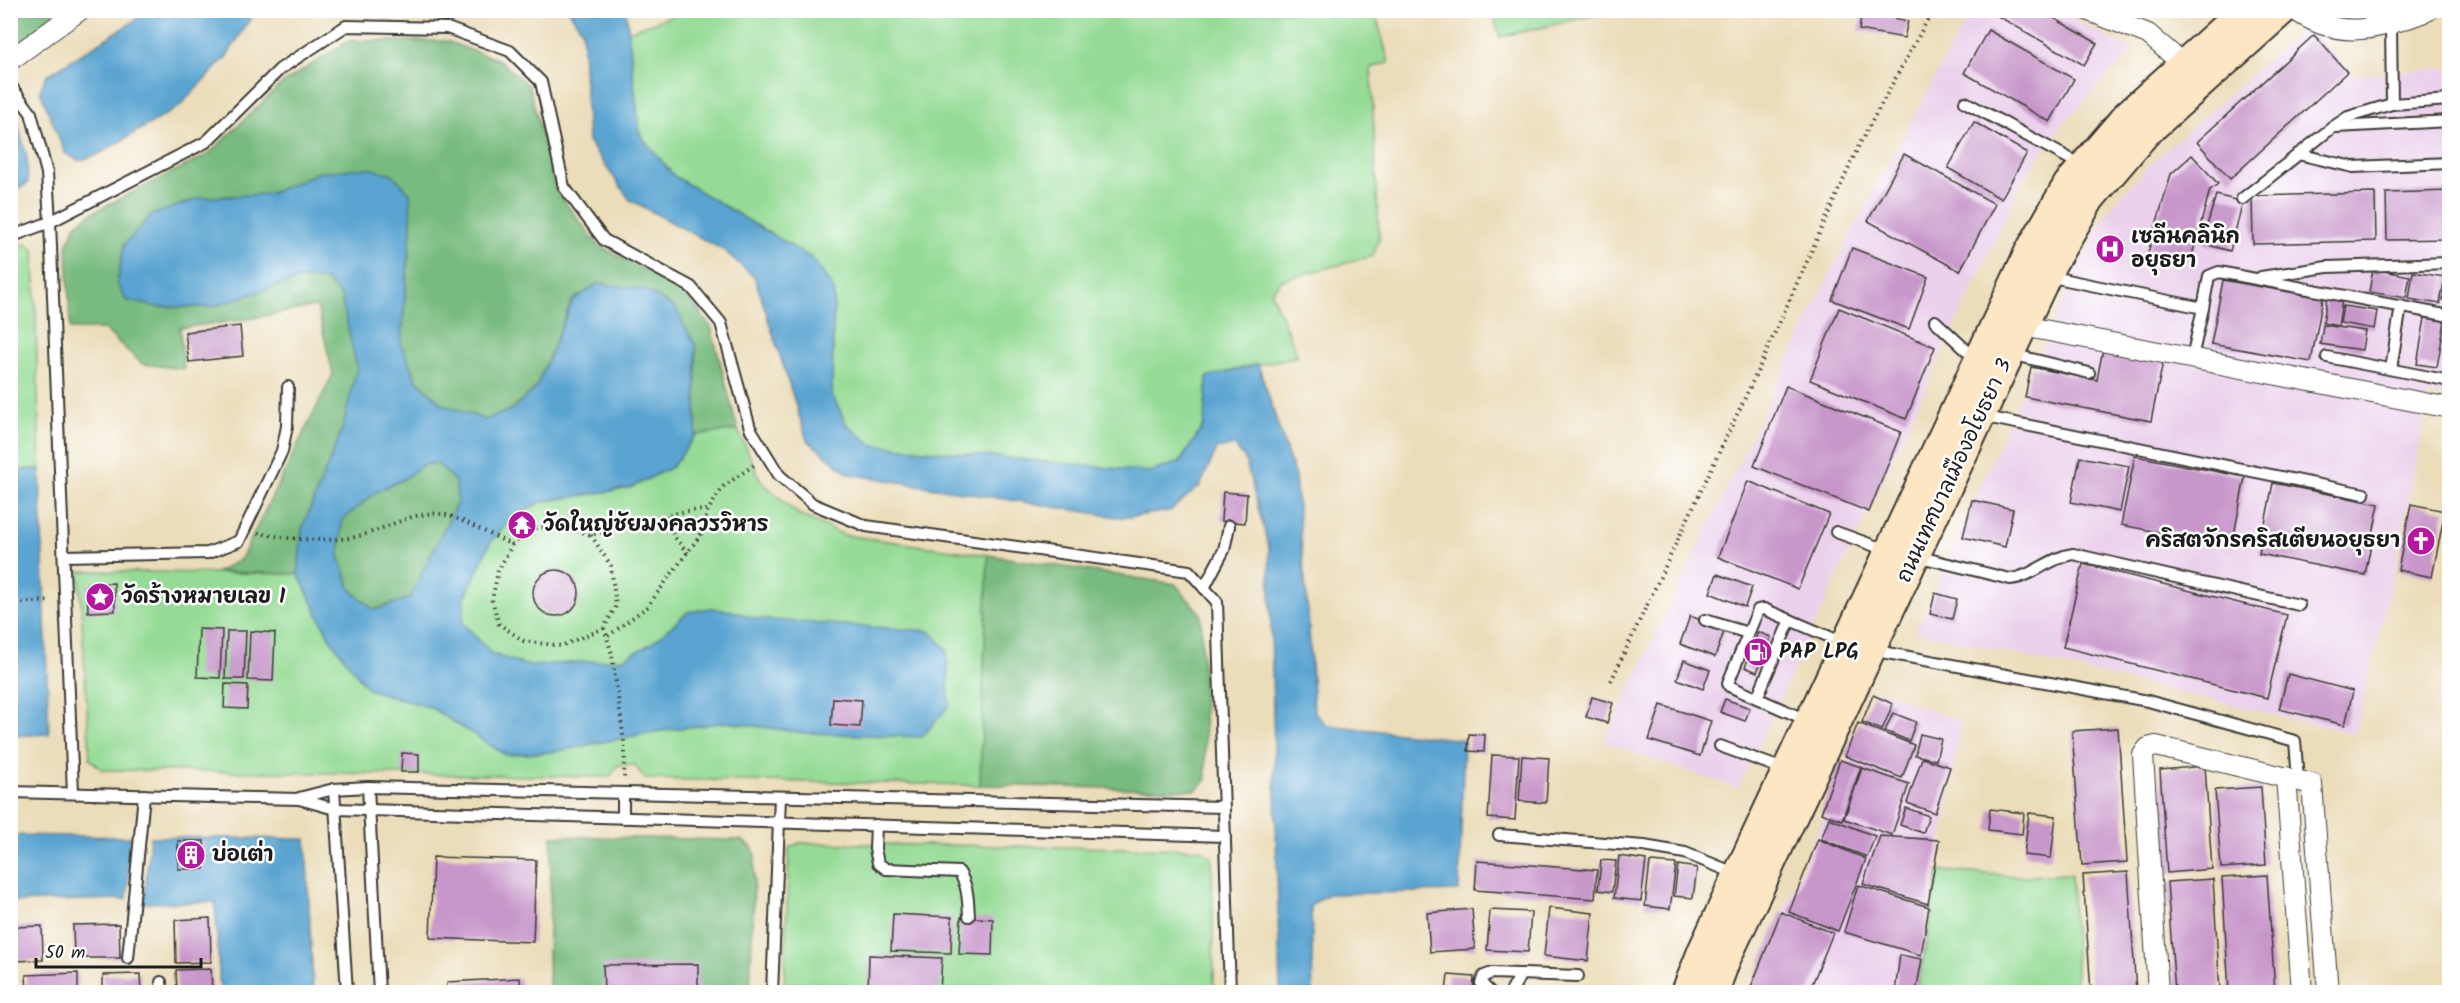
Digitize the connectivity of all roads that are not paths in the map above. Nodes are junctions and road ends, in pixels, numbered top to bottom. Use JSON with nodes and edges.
{"nodes":[{"id":1,"x":80,"y":10,"type":"edge"},
{"id":2,"x":2087,"y":10,"type":"edge"},
{"id":3,"x":2244,"y":10,"type":"edge"},
{"id":4,"x":2283,"y":10,"type":"edge"},
{"id":5,"x":2295,"y":10,"type":"edge"},
{"id":6,"x":2429,"y":10,"type":"edge"},
{"id":7,"x":2391,"y":26,"type":"junction"},
{"id":8,"x":10,"y":60,"type":"edge"},
{"id":9,"x":2183,"y":64,"type":"junction"},
{"id":10,"x":10,"y":85,"type":"edge"},
{"id":11,"x":2450,"y":100,"type":"edge"},
{"id":12,"x":1965,"y":102,"type":"dead end"},
{"id":13,"x":2392,"y":104,"type":"junction"},
{"id":14,"x":2450,"y":121,"type":"edge"},
{"id":15,"x":2333,"y":127,"type":"junction"},
{"id":16,"x":2298,"y":154,"type":"junction"},
{"id":17,"x":2450,"y":163,"type":"edge"},
{"id":18,"x":2084,"y":166,"type":"junction"},
{"id":19,"x":2242,"y":199,"type":"dead end"},
{"id":20,"x":50,"y":222,"type":"junction"},
{"id":21,"x":10,"y":237,"type":"edge"},
{"id":22,"x":2450,"y":263,"type":"edge"},
{"id":23,"x":2047,"y":276,"type":"junction"},
{"id":24,"x":2252,"y":278,"type":"junction"},
{"id":25,"x":2401,"y":306,"type":"junction"},
{"id":26,"x":2203,"y":308,"type":"junction"},
{"id":27,"x":2450,"y":316,"type":"edge"},
{"id":28,"x":1935,"y":321,"type":"dead end"},
{"id":29,"x":2023,"y":326,"type":"junction"},
{"id":30,"x":2010,"y":354,"type":"junction"},
{"id":31,"x":2327,"y":357,"type":"dead end"},
{"id":32,"x":2192,"y":358,"type":"junction"},
{"id":33,"x":1979,"y":362,"type":"junction"},
{"id":34,"x":2391,"y":369,"type":"junction"},
{"id":35,"x":2089,"y":373,"type":"dead end"},
{"id":36,"x":2450,"y":381,"type":"edge"},
{"id":37,"x":288,"y":387,"type":"dead end"},
{"id":38,"x":2450,"y":408,"type":"edge"},
{"id":39,"x":1981,"y":416,"type":"junction"},
{"id":40,"x":2364,"y":494,"type":"dead end"},
{"id":41,"x":1229,"y":526,"type":"dead end"},
{"id":42,"x":1836,"y":532,"type":"dead end"},
{"id":43,"x":1902,"y":554,"type":"junction"},
{"id":44,"x":64,"y":556,"type":"junction"},
{"id":45,"x":1204,"y":588,"type":"junction"},
{"id":46,"x":2299,"y":605,"type":"dead end"},
{"id":47,"x":1705,"y":620,"type":"dead end"},
{"id":48,"x":1790,"y":620,"type":"junction"},
{"id":49,"x":1748,"y":633,"type":"junction"},
{"id":50,"x":1854,"y":657,"type":"junction"},
{"id":51,"x":1757,"y":698,"type":"junction"},
{"id":52,"x":1809,"y":721,"type":"junction"},
{"id":53,"x":1720,"y":746,"type":"dead end"},
{"id":54,"x":1786,"y":770,"type":"junction"},
{"id":55,"x":2292,"y":778,"type":"junction"},
{"id":56,"x":368,"y":788,"type":"junction"},
{"id":57,"x":334,"y":789,"type":"junction"},
{"id":58,"x":10,"y":792,"type":"edge"},
{"id":59,"x":73,"y":793,"type":"junction"},
{"id":60,"x":623,"y":793,"type":"junction"},
{"id":61,"x":144,"y":795,"type":"junction"},
{"id":62,"x":780,"y":797,"type":"junction"},
{"id":63,"x":299,"y":799,"type":"junction"},
{"id":64,"x":1224,"y":807,"type":"junction"},
{"id":65,"x":335,"y":809,"type":"junction"},
{"id":66,"x":369,"y":810,"type":"junction"},
{"id":67,"x":623,"y":818,"type":"junction"},
{"id":68,"x":779,"y":822,"type":"junction"},
{"id":69,"x":876,"y":825,"type":"junction"},
{"id":70,"x":1499,"y":835,"type":"dead end"},
{"id":71,"x":1225,"y":836,"type":"junction"},
{"id":72,"x":1738,"y":874,"type":"junction"},
{"id":73,"x":2320,"y":888,"type":"junction"},
{"id":74,"x":2294,"y":890,"type":"junction"},
{"id":75,"x":969,"y":916,"type":"dead end"},
{"id":76,"x":128,"y":957,"type":"dead end"},
{"id":77,"x":2325,"y":957,"type":"junction"},
{"id":78,"x":2299,"y":959,"type":"junction"},
{"id":79,"x":1521,"y":974,"type":"junction"},
{"id":80,"x":1578,"y":976,"type":"dead end"},
{"id":81,"x":347,"y":993,"type":"edge"},
{"id":82,"x":379,"y":993,"type":"edge"},
{"id":83,"x":772,"y":993,"type":"edge"},
{"id":84,"x":1230,"y":993,"type":"edge"},
{"id":85,"x":1490,"y":993,"type":"edge"},
{"id":86,"x":1511,"y":993,"type":"edge"},
{"id":87,"x":1686,"y":993,"type":"edge"},
{"id":88,"x":1714,"y":993,"type":"edge"},
{"id":89,"x":2158,"y":993,"type":"edge"},
{"id":90,"x":2302,"y":993,"type":"edge"},
{"id":91,"x":2328,"y":993,"type":"edge"}],
"edges":[{"from":1,"to":8,"type":"street"},
{"from":2,"to":9,"type":"street"},
{"from":3,"to":9,"type":"street","name":"ถนนเทศบาลเมืองอโยธยา 3"},
{"from":4,"to":23,"type":"street","name":"ถนนเทศบาลเมืองอโยธยา 3"},
{"from":5,"to":7,"type":"street"},
{"from":6,"to":7,"type":"street"},
{"from":7,"to":13,"type":"lane"},
{"from":9,"to":18,"type":"street","name":"ถนนเทศบาลเมืองอโยธยา 3"},
{"from":10,"to":20,"type":"lane"},
{"from":11,"to":13,"type":"lane"},
{"from":12,"to":18,"type":"lane"},
{"from":13,"to":15,"type":"lane"},
{"from":14,"to":15,"type":"lane"},
{"from":15,"to":16,"type":"lane"},
{"from":16,"to":17,"type":"lane"},
{"from":16,"to":19,"type":"lane"},
{"from":18,"to":33,"type":"street","name":"ถนนเทศบาลเมืองอโยธยา 3"},
{"from":20,"to":21,"type":"lane"},
{"from":20,"to":44,"type":"lane"},
{"from":20,"to":45,"type":"lane"},
{"from":22,"to":24,"type":"lane"},
{"from":23,"to":26,"type":"lane"},
{"from":23,"to":29,"type":"street","name":"ถนนเทศบาลเมืองอโยธยา 3"},
{"from":24,"to":25,"type":"lane"},
{"from":24,"to":26,"type":"lane"},
{"from":25,"to":27,"type":"lane"},
{"from":25,"to":34,"type":"lane"},
{"from":26,"to":32,"type":"lane"},
{"from":28,"to":33,"type":"lane"},
{"from":29,"to":30,"type":"street","name":"ถนนเทศบาลเมืองอโยธยา 3"},
{"from":29,"to":32,"type":"street"},
{"from":30,"to":35,"type":"lane"},
{"from":30,"to":39,"type":"street","name":"ถนนเทศบาลเมืองอโยธยา 3"},
{"from":31,"to":34,"type":"lane"},
{"from":32,"to":38,"type":"street"},
{"from":33,"to":43,"type":"street","name":"ถนนเทศบาลเมืองอโยธยา 3"},
{"from":34,"to":36,"type":"lane"},
{"from":37,"to":44,"type":"lane"},
{"from":39,"to":40,"type":"lane"},
{"from":39,"to":43,"type":"street","name":"ถนนเทศบาลเมืองอโยธยา 3"},
{"from":41,"to":45,"type":"lane"},
{"from":42,"to":43,"type":"lane"},
{"from":43,"to":46,"type":"lane"},
{"from":43,"to":50,"type":"street","name":"ถนนเทศบาลเมืองอโยธยา 3"},
{"from":44,"to":59,"type":"lane"},
{"from":45,"to":64,"type":"lane"},
{"from":47,"to":49,"type":"lane"},
{"from":48,"to":49,"type":"lane"},
{"from":48,"to":50,"type":"lane"},
{"from":48,"to":51,"type":"lane"},
{"from":49,"to":51,"type":"lane"},
{"from":50,"to":52,"type":"street","name":"ถนนเทศบาลเมืองอโยธยา 3"},
{"from":50,"to":55,"type":"lane"},
{"from":50,"to":88,"type":"street","name":"ถนนเทศบาลเมืองอโยธยา 3"},
{"from":51,"to":52,"type":"lane"},
{"from":52,"to":54,"type":"street","name":"ถนนเทศบาลเมืองอโยธยา 3"},
{"from":53,"to":54,"type":"lane"},
{"from":54,"to":72,"type":"street","name":"ถนนเทศบาลเมืองอโยธยา 3"},
{"from":55,"to":73,"type":"street"},
{"from":55,"to":74,"type":"street"},
{"from":55,"to":89,"type":"street"},
{"from":56,"to":57,"type":"lane"},
{"from":56,"to":60,"type":"lane"},
{"from":56,"to":66,"type":"lane"},
{"from":57,"to":63,"type":"lane"},
{"from":57,"to":65,"type":"lane"},
{"from":58,"to":59,"type":"lane"},
{"from":59,"to":61,"type":"lane"},
{"from":60,"to":62,"type":"lane"},
{"from":60,"to":67,"type":"lane"},
{"from":61,"to":63,"type":"lane"},
{"from":61,"to":76,"type":"lane"},
{"from":62,"to":64,"type":"lane"},
{"from":62,"to":68,"type":"lane"},
{"from":63,"to":65,"type":"lane"},
{"from":64,"to":71,"type":"lane"},
{"from":65,"to":66,"type":"lane"},
{"from":65,"to":81,"type":"lane"},
{"from":66,"to":67,"type":"lane"},
{"from":66,"to":82,"type":"lane"},
{"from":67,"to":68,"type":"lane"},
{"from":68,"to":69,"type":"lane"},
{"from":68,"to":83,"type":"lane"},
{"from":69,"to":71,"type":"lane"},
{"from":69,"to":75,"type":"lane"},
{"from":70,"to":72,"type":"lane"},
{"from":71,"to":84,"type":"lane"},
{"from":72,"to":87,"type":"street","name":"ถนนเทศบาลเมืองอโยธยา 3"},
{"from":73,"to":74,"type":"street"},
{"from":73,"to":77,"type":"street"},
{"from":74,"to":78,"type":"street"},
{"from":77,"to":78,"type":"street"},
{"from":77,"to":91,"type":"street"},
{"from":78,"to":90,"type":"street"},
{"from":79,"to":80,"type":"lane"},
{"from":79,"to":85,"type":"lane"},
{"from":79,"to":86,"type":"lane"}]}
